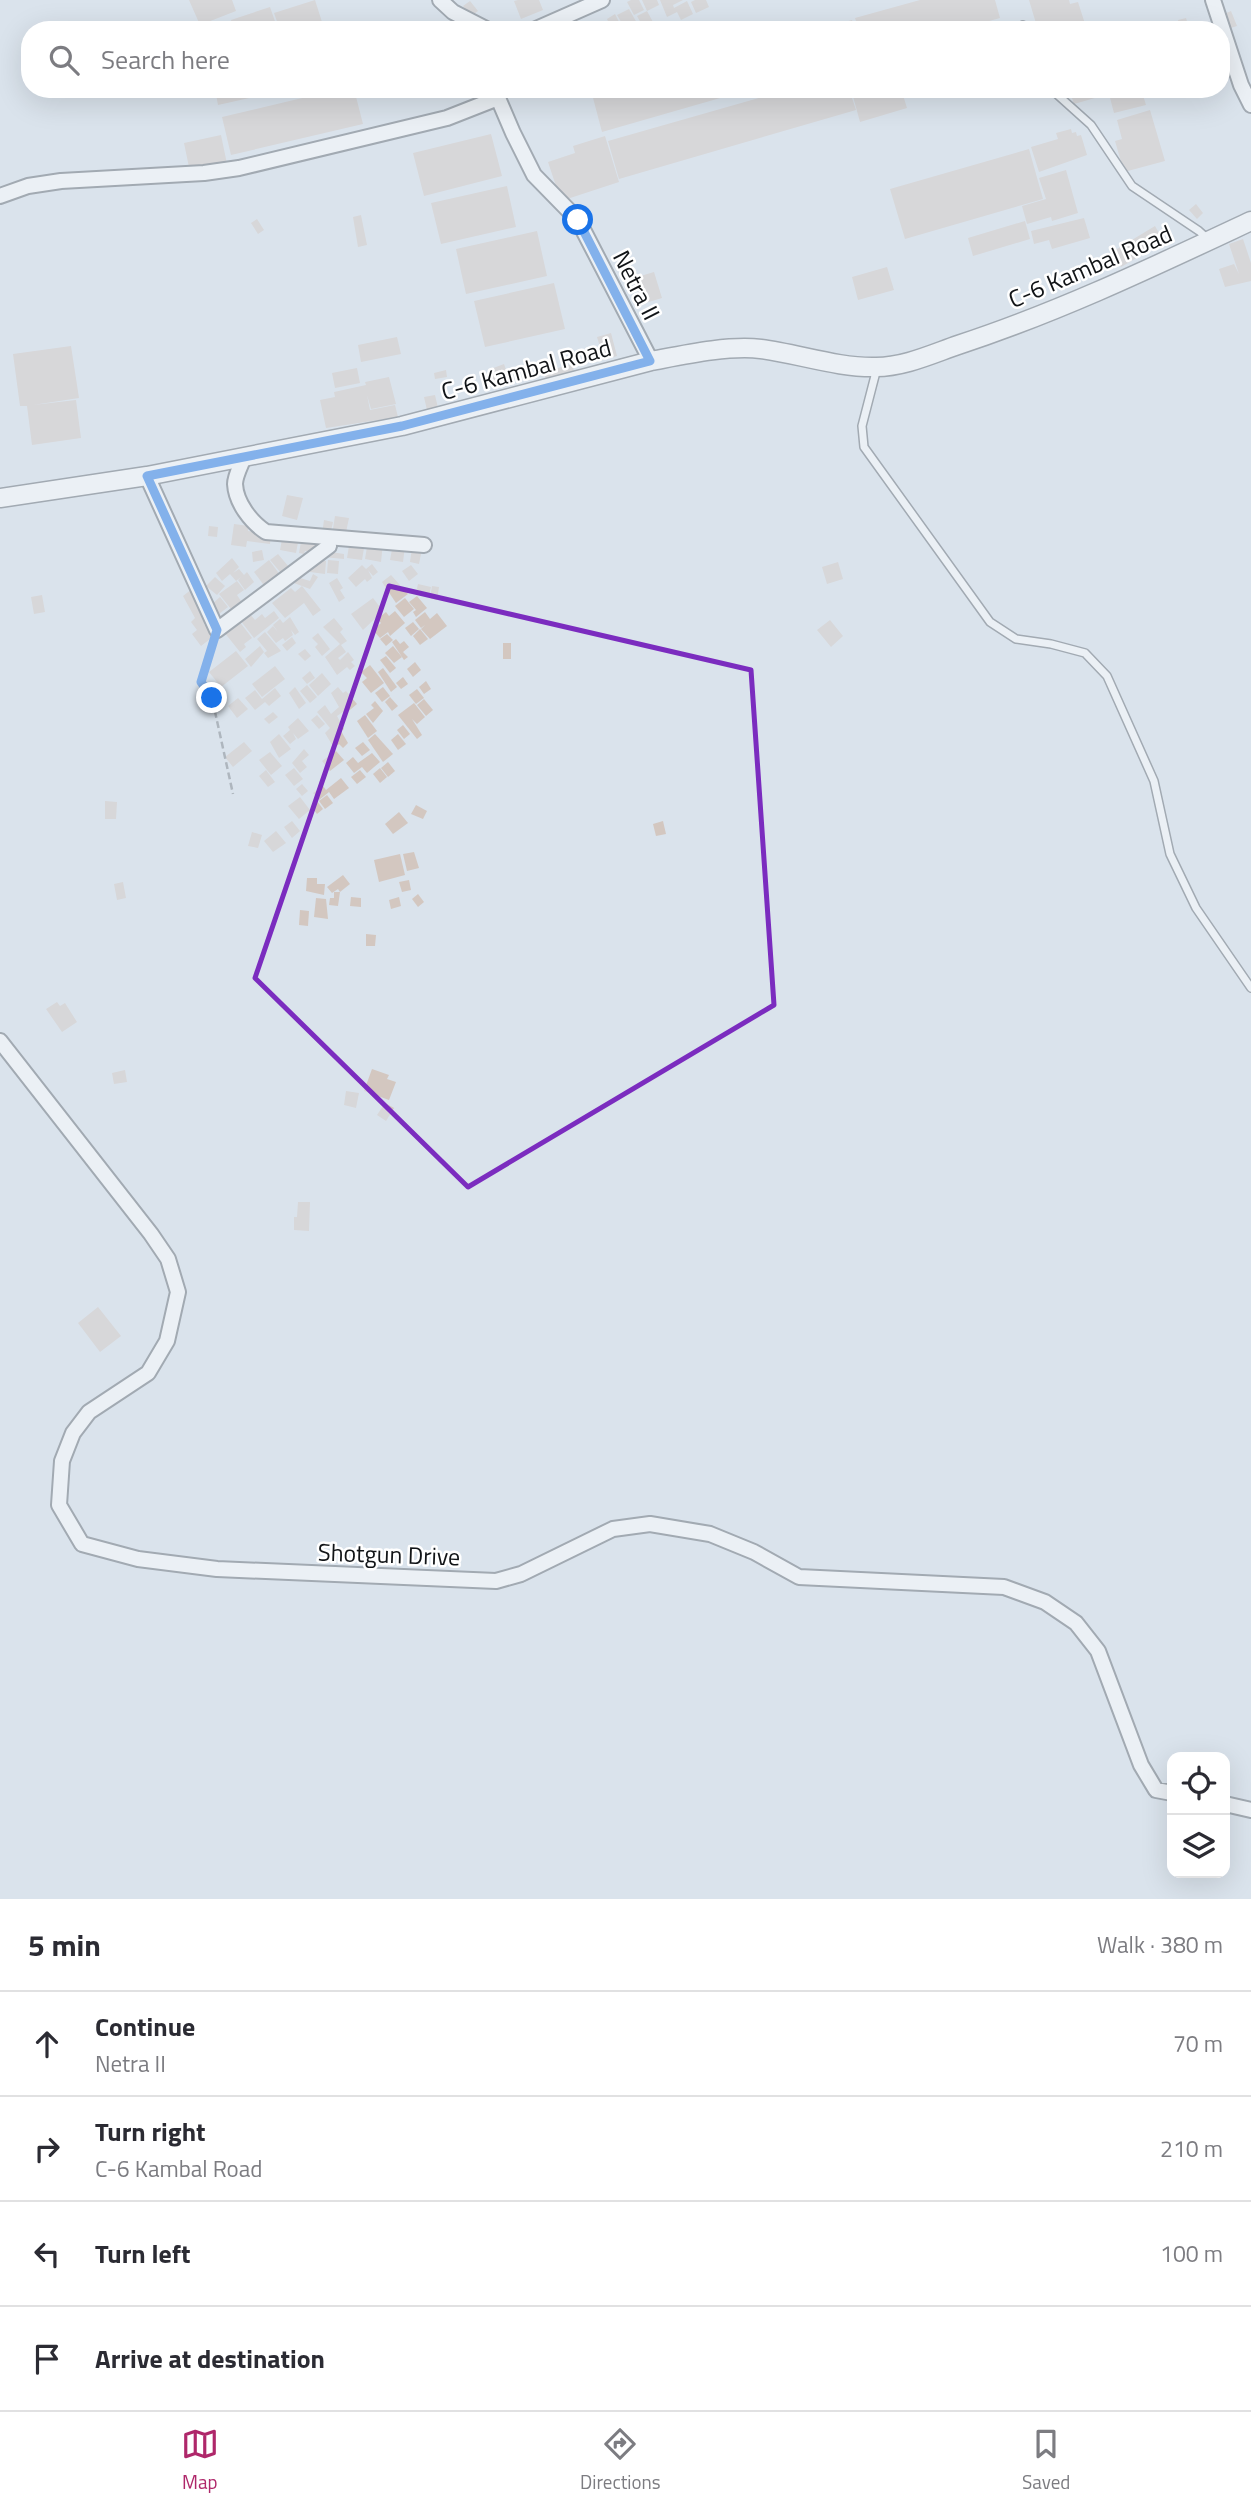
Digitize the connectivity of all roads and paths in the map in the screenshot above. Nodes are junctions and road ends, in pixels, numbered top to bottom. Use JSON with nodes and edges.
{"nodes":[{"id":1,"x":440,"y":0,"type":"edge"},
{"id":2,"x":602,"y":0,"type":"edge"},
{"id":3,"x":1213,"y":0,"type":"edge"},
{"id":4,"x":470,"y":21,"type":"edge"},
{"id":5,"x":554,"y":21,"type":"edge"},
{"id":6,"x":1220,"y":21,"type":"edge"},
{"id":7,"x":1230,"y":52,"type":"edge"},
{"id":8,"x":490,"y":98,"type":"edge"},
{"id":9,"x":500,"y":98,"type":"edge"},
{"id":10,"x":1061,"y":98,"type":"edge"},
{"id":11,"x":1251,"y":105,"type":"edge"},
{"id":12,"x":0,"y":196,"type":"edge"},
{"id":13,"x":1251,"y":221,"type":"edge"},
{"id":14,"x":1209,"y":241,"type":"junction"},
{"id":15,"x":650,"y":361,"type":"junction"},
{"id":16,"x":877,"y":367,"type":"junction"},
{"id":17,"x":244,"y":457,"type":"junction"},
{"id":18,"x":147,"y":476,"type":"junction"},
{"id":19,"x":0,"y":498,"type":"edge"},
{"id":20,"x":329,"y":545,"type":"dead end"},
{"id":21,"x":424,"y":545,"type":"dead end"},
{"id":22,"x":217,"y":630,"type":"junction"},
{"id":23,"x":233,"y":794,"type":"dead end"},
{"id":24,"x":1251,"y":988,"type":"edge"},
{"id":25,"x":0,"y":1041,"type":"edge"},
{"id":26,"x":1167,"y":1792,"type":"edge"},
{"id":27,"x":1230,"y":1805,"type":"edge"},
{"id":28,"x":1251,"y":1810,"type":"edge"}],
"edges":[{"from":1,"to":4,"type":"street"},
{"from":2,"to":5,"type":"street"},
{"from":3,"to":6,"type":"street"},
{"from":7,"to":11,"type":"street"},
{"from":8,"to":12,"type":"street"},
{"from":9,"to":15,"type":"street","name":"Netra II"},
{"from":10,"to":14,"type":"lane"},
{"from":13,"to":14,"type":"street","name":"C-6 Kambal Road"},
{"from":14,"to":16,"type":"street","name":"C-6 Kambal Road"},
{"from":15,"to":16,"type":"street","name":"C-6 Kambal Road"},
{"from":15,"to":17,"type":"street","name":"C-6 Kambal Road"},
{"from":16,"to":24,"type":"lane"},
{"from":17,"to":18,"type":"street","name":"C-6 Kambal Road"},
{"from":17,"to":21,"type":"street"},
{"from":18,"to":19,"type":"street","name":"C-6 Kambal Road"},
{"from":18,"to":22,"type":"street"},
{"from":20,"to":22,"type":"street"},
{"from":22,"to":23,"type":"path"},
{"from":25,"to":26,"type":"street","name":"Shotgun Drive"},
{"from":27,"to":28,"type":"street"}]}
